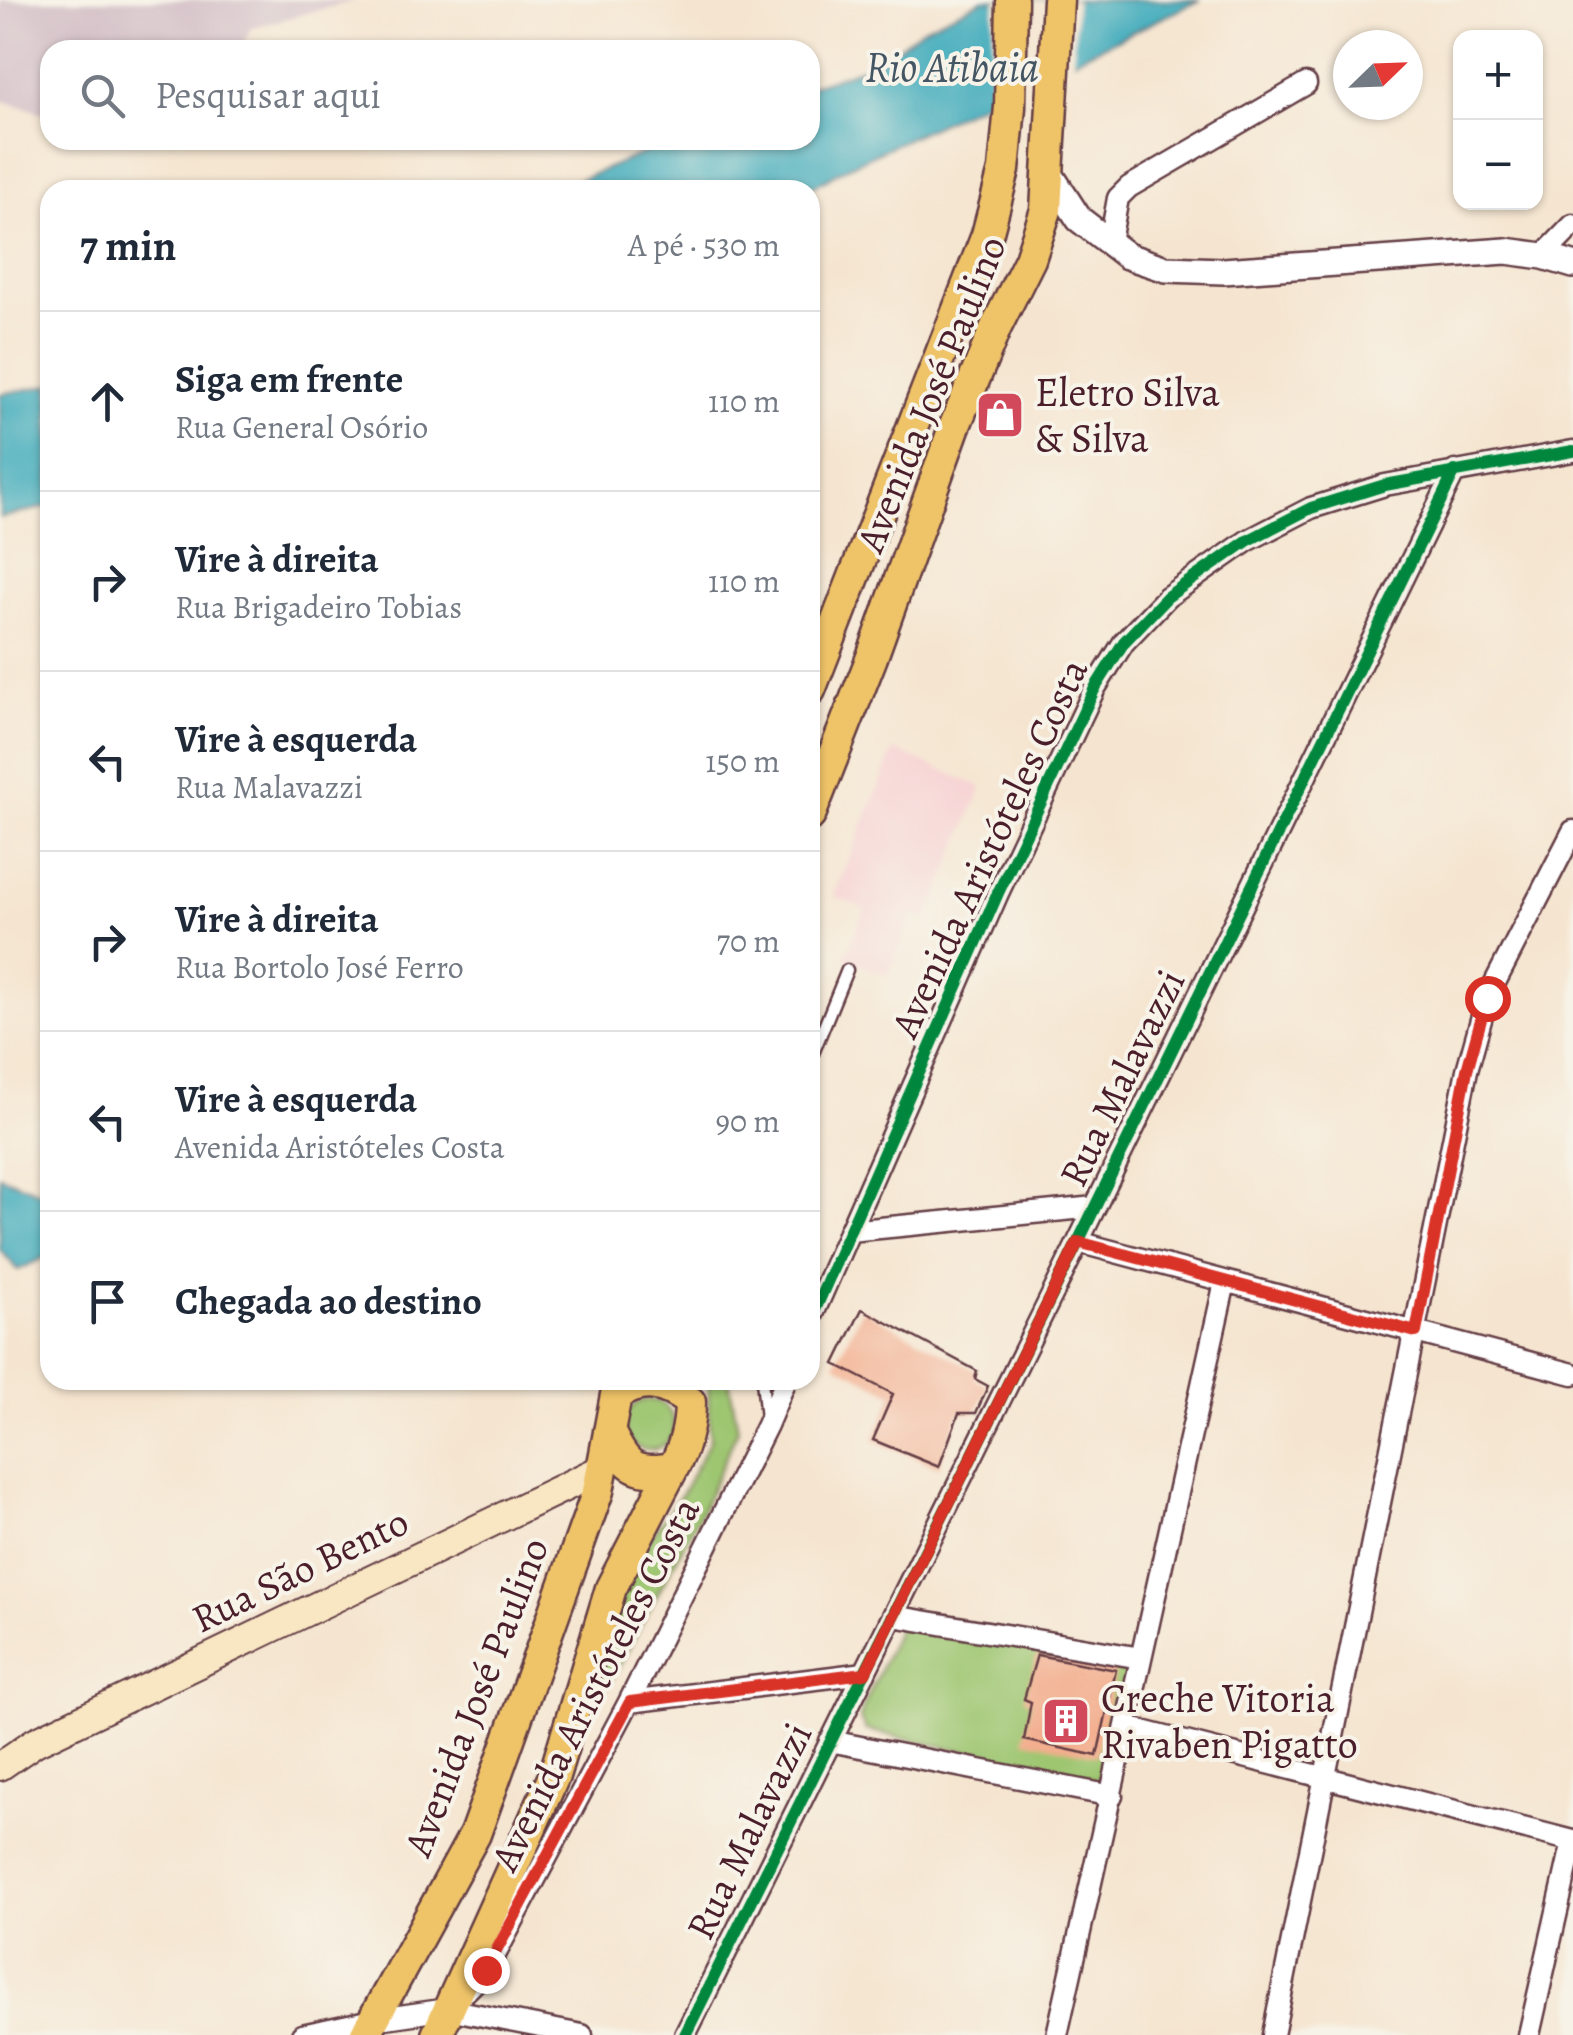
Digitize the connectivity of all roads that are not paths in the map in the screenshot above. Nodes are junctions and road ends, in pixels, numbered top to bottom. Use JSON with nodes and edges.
{"nodes":[{"id":1,"x":1012,"y":0,"type":"edge"},
{"id":2,"x":1058,"y":0,"type":"edge"},
{"id":3,"x":1306,"y":84,"type":"dead end"},
{"id":4,"x":1048,"y":170,"type":"junction"},
{"id":5,"x":1573,"y":225,"type":"edge"},
{"id":6,"x":1110,"y":242,"type":"junction"},
{"id":7,"x":1543,"y":256,"type":"junction"},
{"id":8,"x":1573,"y":265,"type":"edge"},
{"id":9,"x":1573,"y":451,"type":"edge"},
{"id":10,"x":1455,"y":471,"type":"junction"},
{"id":11,"x":820,"y":664,"type":"edge"},
{"id":12,"x":820,"y":789,"type":"edge"},
{"id":13,"x":1573,"y":831,"type":"edge"},
{"id":14,"x":847,"y":970,"type":"dead end"},
{"id":15,"x":820,"y":1037,"type":"edge"},
{"id":16,"x":1095,"y":1207,"type":"junction"},
{"id":17,"x":849,"y":1231,"type":"junction"},
{"id":18,"x":1078,"y":1242,"type":"junction"},
{"id":19,"x":1225,"y":1282,"type":"junction"},
{"id":20,"x":820,"y":1298,"type":"edge"},
{"id":21,"x":1416,"y":1332,"type":"junction"},
{"id":22,"x":1573,"y":1374,"type":"edge"},
{"id":23,"x":617,"y":1390,"type":"edge"},
{"id":24,"x":763,"y":1390,"type":"edge"},
{"id":25,"x":782,"y":1390,"type":"edge"},
{"id":26,"x":691,"y":1391,"type":"edge"},
{"id":27,"x":767,"y":1425,"type":"junction"},
{"id":28,"x":609,"y":1431,"type":"junction"},
{"id":29,"x":634,"y":1468,"type":"junction"},
{"id":30,"x":672,"y":1468,"type":"junction"},
{"id":31,"x":600,"y":1470,"type":"junction"},
{"id":32,"x":893,"y":1616,"type":"junction"},
{"id":33,"x":1141,"y":1658,"type":"junction"},
{"id":34,"x":865,"y":1673,"type":"junction"},
{"id":35,"x":630,"y":1702,"type":"junction"},
{"id":36,"x":1127,"y":1728,"type":"junction"},
{"id":37,"x":830,"y":1741,"type":"junction"},
{"id":38,"x":34,"y":1742,"type":"junction"},
{"id":39,"x":0,"y":1748,"type":"edge"},
{"id":40,"x":0,"y":1766,"type":"edge"},
{"id":41,"x":1326,"y":1778,"type":"junction"},
{"id":42,"x":1112,"y":1796,"type":"junction"},
{"id":43,"x":1573,"y":1841,"type":"edge"},
{"id":44,"x":443,"y":2022,"type":"edge"},
{"id":45,"x":368,"y":2028,"type":"edge"},
{"id":46,"x":302,"y":2035,"type":"edge"},
{"id":47,"x":582,"y":2035,"type":"edge"},
{"id":48,"x":684,"y":2035,"type":"edge"},
{"id":49,"x":1056,"y":2035,"type":"edge"},
{"id":50,"x":1274,"y":2035,"type":"edge"},
{"id":51,"x":1529,"y":2035,"type":"edge"}],
"edges":[{"from":1,"to":11,"type":"main road","name":"Avenida José Paulino"},
{"from":2,"to":4,"type":"main road","name":"Avenida José Paulino"},
{"from":3,"to":6,"type":"street"},
{"from":4,"to":6,"type":"street"},
{"from":4,"to":12,"type":"main road","name":"Avenida José Paulino"},
{"from":5,"to":7,"type":"street"},
{"from":6,"to":7,"type":"street"},
{"from":7,"to":8,"type":"street"},
{"from":9,"to":10,"type":"street","name":"Avenida Aristóteles Costa"},
{"from":10,"to":16,"type":"street","name":"Rua Malavazzi"},
{"from":10,"to":17,"type":"street","name":"Avenida Aristóteles Costa"},
{"from":13,"to":21,"type":"street"},
{"from":14,"to":15,"type":"lane"},
{"from":16,"to":17,"type":"street"},
{"from":16,"to":18,"type":"street","name":"Rua Malavazzi"},
{"from":17,"to":20,"type":"street","name":"Avenida Aristóteles Costa"},
{"from":18,"to":19,"type":"street"},
{"from":18,"to":32,"type":"street","name":"Rua Malavazzi"},
{"from":19,"to":21,"type":"street"},
{"from":19,"to":33,"type":"street"},
{"from":21,"to":22,"type":"street"},
{"from":21,"to":41,"type":"street"},
{"from":23,"to":28,"type":"main road"},
{"from":24,"to":27,"type":"lane"},
{"from":25,"to":27,"type":"street","name":"Avenida Aristóteles Costa"},
{"from":26,"to":30,"type":"main road"},
{"from":27,"to":35,"type":"street","name":"Avenida Aristóteles Costa"},
{"from":28,"to":29,"type":"main road"},
{"from":28,"to":31,"type":"main road","name":"Avenida José Paulino"},
{"from":29,"to":30,"type":"main road"},
{"from":29,"to":31,"type":"main road"},
{"from":30,"to":44,"type":"main road"},
{"from":31,"to":38,"type":"main road","name":"Rua São Bento"},
{"from":31,"to":45,"type":"main road","name":"Avenida José Paulino"},
{"from":32,"to":33,"type":"street"},
{"from":32,"to":34,"type":"street","name":"Rua Malavazzi"},
{"from":33,"to":36,"type":"street"},
{"from":34,"to":35,"type":"street"},
{"from":34,"to":37,"type":"street","name":"Rua Malavazzi"},
{"from":35,"to":44,"type":"street","name":"Avenida Aristóteles Costa"},
{"from":36,"to":41,"type":"street"},
{"from":36,"to":42,"type":"street"},
{"from":37,"to":42,"type":"street"},
{"from":37,"to":48,"type":"street","name":"Rua Malavazzi"},
{"from":38,"to":39,"type":"main road","name":"Rua São Bento"},
{"from":38,"to":40,"type":"main road","name":"Rua São Bento"},
{"from":41,"to":43,"type":"street"},
{"from":41,"to":50,"type":"street"},
{"from":42,"to":49,"type":"street"},
{"from":43,"to":51,"type":"street"},
{"from":44,"to":45,"type":"street"},
{"from":44,"to":47,"type":"street"},
{"from":45,"to":46,"type":"street"}]}
